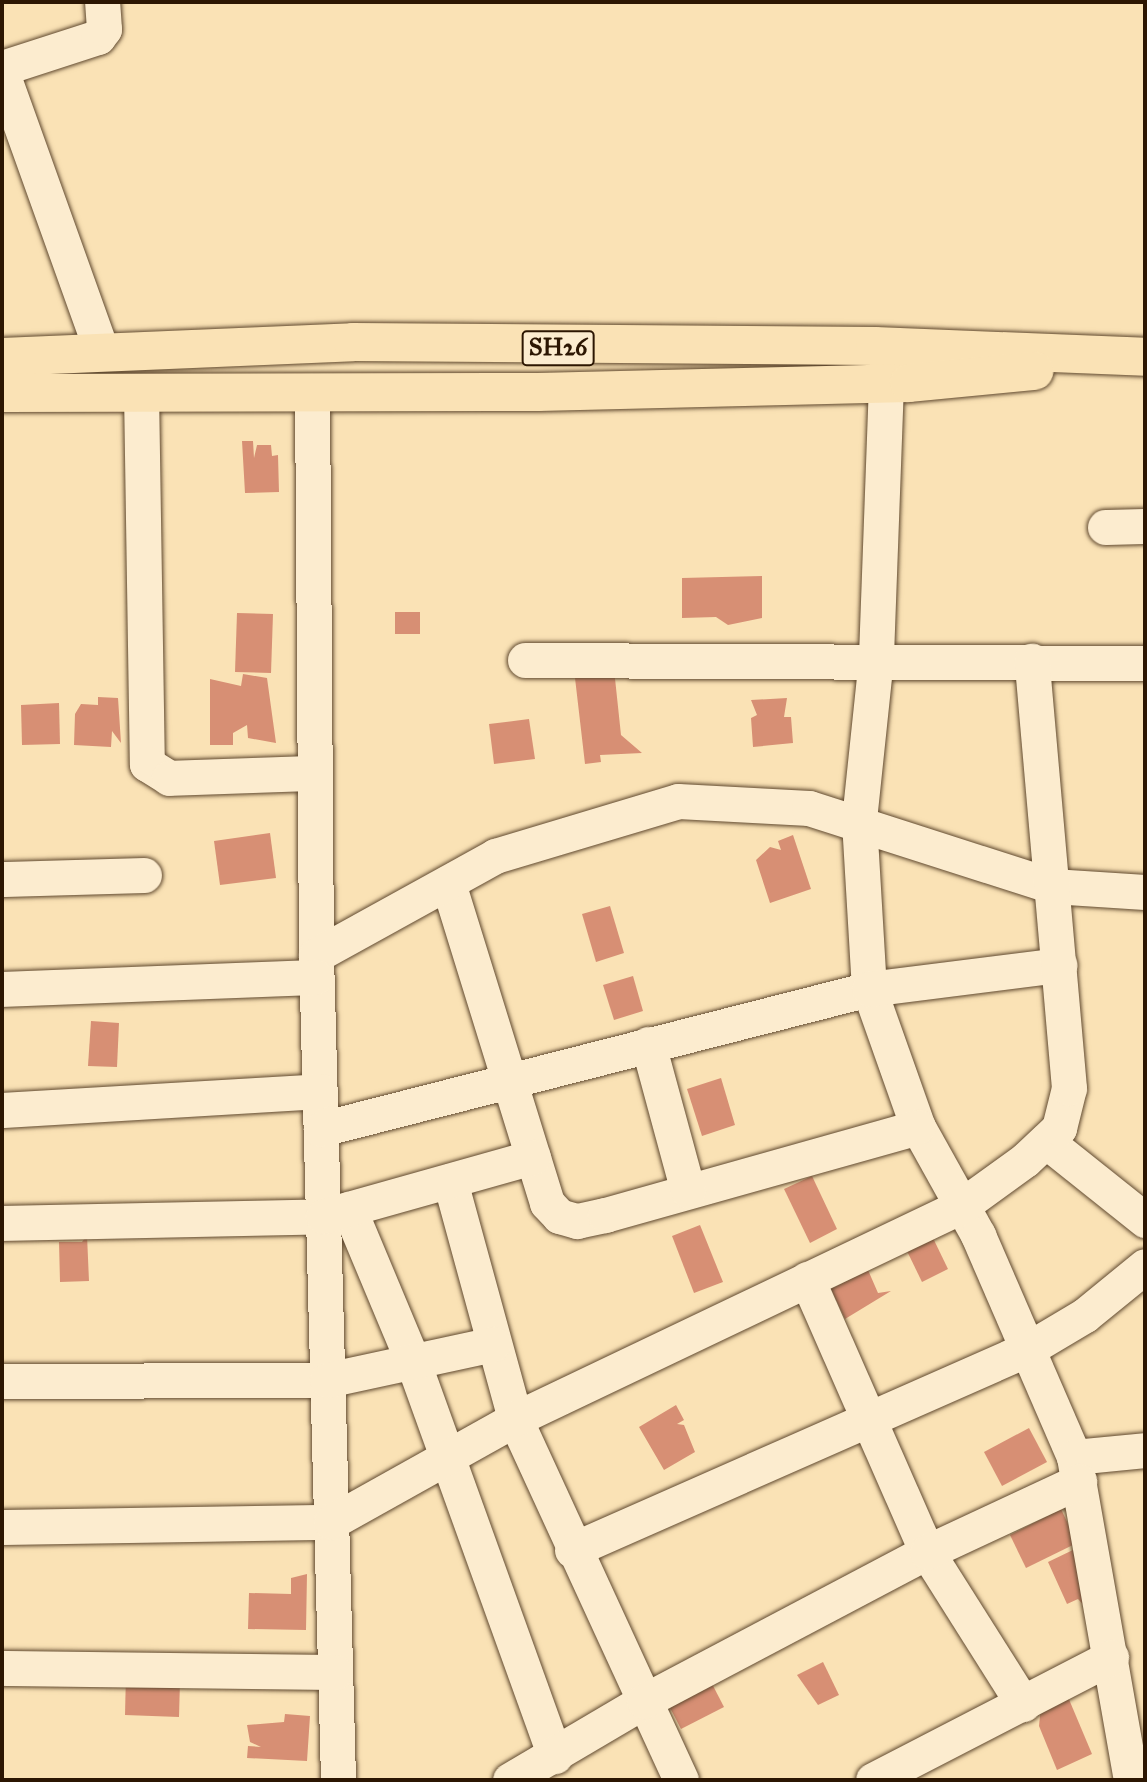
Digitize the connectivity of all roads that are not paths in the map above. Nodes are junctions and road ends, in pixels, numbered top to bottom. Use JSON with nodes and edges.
{"nodes":[{"id":1,"x":102,"y":2,"type":"edge"},
{"id":2,"x":2,"y":71,"type":"edge"},
{"id":3,"x":102,"y":353,"type":"junction"},
{"id":4,"x":2,"y":357,"type":"edge"},
{"id":5,"x":1130,"y":357,"type":"edge"},
{"id":6,"x":886,"y":383,"type":"junction"},
{"id":7,"x":141,"y":391,"type":"junction"},
{"id":8,"x":312,"y":392,"type":"junction"},
{"id":9,"x":2,"y":393,"type":"edge"},
{"id":10,"x":1145,"y":526,"type":"edge"},
{"id":11,"x":1105,"y":527,"type":"dead end"},
{"id":12,"x":876,"y":659,"type":"junction"},
{"id":13,"x":525,"y":660,"type":"dead end"},
{"id":14,"x":1032,"y":661,"type":"junction"},
{"id":15,"x":1145,"y":663,"type":"edge"},
{"id":16,"x":314,"y":773,"type":"junction"},
{"id":17,"x":859,"y":821,"type":"junction"},
{"id":18,"x":144,"y":875,"type":"dead end"},
{"id":19,"x":2,"y":879,"type":"edge"},
{"id":20,"x":448,"y":883,"type":"junction"},
{"id":21,"x":1052,"y":886,"type":"junction"},
{"id":22,"x":1145,"y":892,"type":"edge"},
{"id":23,"x":1059,"y":965,"type":"junction"},
{"id":24,"x":316,"y":966,"type":"junction"},
{"id":25,"x":2,"y":989,"type":"edge"},
{"id":26,"x":869,"y":989,"type":"junction"},
{"id":27,"x":648,"y":1044,"type":"junction"},
{"id":28,"x":509,"y":1080,"type":"junction"},
{"id":29,"x":319,"y":1091,"type":"junction"},
{"id":30,"x":2,"y":1110,"type":"edge"},
{"id":31,"x":918,"y":1127,"type":"junction"},
{"id":32,"x":321,"y":1129,"type":"junction"},
{"id":33,"x":1046,"y":1141,"type":"junction"},
{"id":34,"x":533,"y":1157,"type":"junction"},
{"id":35,"x":450,"y":1181,"type":"junction"},
{"id":36,"x":688,"y":1191,"type":"junction"},
{"id":37,"x":960,"y":1207,"type":"junction"},
{"id":38,"x":336,"y":1212,"type":"junction"},
{"id":39,"x":1145,"y":1220,"type":"edge"},
{"id":40,"x":2,"y":1223,"type":"edge"},
{"id":41,"x":1145,"y":1266,"type":"edge"},
{"id":42,"x":807,"y":1279,"type":"junction"},
{"id":43,"x":493,"y":1345,"type":"junction"},
{"id":44,"x":1028,"y":1349,"type":"junction"},
{"id":45,"x":413,"y":1362,"type":"junction"},
{"id":46,"x":327,"y":1380,"type":"junction"},
{"id":47,"x":2,"y":1381,"type":"edge"},
{"id":48,"x":515,"y":1419,"type":"junction"},
{"id":49,"x":867,"y":1420,"type":"junction"},
{"id":50,"x":1145,"y":1450,"type":"edge"},
{"id":51,"x":444,"y":1461,"type":"junction"},
{"id":52,"x":1077,"y":1469,"type":"junction"},
{"id":53,"x":331,"y":1522,"type":"junction"},
{"id":54,"x":2,"y":1527,"type":"edge"},
{"id":55,"x":572,"y":1550,"type":"junction"},
{"id":56,"x":927,"y":1552,"type":"junction"},
{"id":57,"x":1111,"y":1657,"type":"junction"},
{"id":58,"x":2,"y":1668,"type":"edge"},
{"id":59,"x":335,"y":1672,"type":"junction"},
{"id":60,"x":644,"y":1701,"type":"junction"},
{"id":61,"x":1023,"y":1704,"type":"junction"},
{"id":62,"x":555,"y":1756,"type":"junction"},
{"id":63,"x":938,"y":1767,"type":"edge"},
{"id":64,"x":338,"y":1780,"type":"edge"},
{"id":65,"x":510,"y":1780,"type":"edge"},
{"id":66,"x":681,"y":1780,"type":"edge"},
{"id":67,"x":873,"y":1780,"type":"edge"},
{"id":68,"x":1131,"y":1780,"type":"edge"}],
"edges":[{"from":1,"to":2,"type":"street"},
{"from":2,"to":3,"type":"street"},
{"from":3,"to":4,"type":"main road","number":"SH26"},
{"from":3,"to":5,"type":"main road","number":"SH26"},
{"from":5,"to":6,"type":"main road"},
{"from":6,"to":8,"type":"main road"},
{"from":6,"to":12,"type":"street"},
{"from":7,"to":8,"type":"main road"},
{"from":7,"to":9,"type":"main road"},
{"from":7,"to":16,"type":"street"},
{"from":8,"to":16,"type":"street"},
{"from":10,"to":11,"type":"street"},
{"from":12,"to":13,"type":"street"},
{"from":12,"to":14,"type":"street"},
{"from":12,"to":17,"type":"street"},
{"from":14,"to":15,"type":"street"},
{"from":14,"to":21,"type":"street"},
{"from":16,"to":24,"type":"street"},
{"from":17,"to":20,"type":"street"},
{"from":17,"to":21,"type":"street"},
{"from":17,"to":26,"type":"street"},
{"from":18,"to":19,"type":"street"},
{"from":20,"to":24,"type":"street"},
{"from":20,"to":28,"type":"street"},
{"from":21,"to":22,"type":"street"},
{"from":21,"to":23,"type":"street"},
{"from":23,"to":26,"type":"street"},
{"from":23,"to":33,"type":"street"},
{"from":24,"to":25,"type":"street"},
{"from":24,"to":29,"type":"street"},
{"from":26,"to":27,"type":"street"},
{"from":26,"to":31,"type":"street"},
{"from":27,"to":28,"type":"street"},
{"from":27,"to":36,"type":"street"},
{"from":28,"to":32,"type":"street"},
{"from":28,"to":34,"type":"street"},
{"from":29,"to":30,"type":"street"},
{"from":29,"to":32,"type":"street"},
{"from":31,"to":36,"type":"street"},
{"from":31,"to":37,"type":"street"},
{"from":32,"to":38,"type":"street"},
{"from":33,"to":37,"type":"street"},
{"from":33,"to":39,"type":"street"},
{"from":34,"to":35,"type":"street"},
{"from":34,"to":36,"type":"street"},
{"from":35,"to":38,"type":"street"},
{"from":35,"to":43,"type":"street"},
{"from":37,"to":42,"type":"street"},
{"from":37,"to":44,"type":"street"},
{"from":38,"to":40,"type":"street"},
{"from":38,"to":45,"type":"street"},
{"from":38,"to":46,"type":"street"},
{"from":41,"to":44,"type":"street"},
{"from":42,"to":48,"type":"street"},
{"from":42,"to":49,"type":"street"},
{"from":43,"to":45,"type":"street"},
{"from":43,"to":48,"type":"street"},
{"from":44,"to":49,"type":"street"},
{"from":44,"to":52,"type":"street"},
{"from":45,"to":46,"type":"street"},
{"from":45,"to":51,"type":"street"},
{"from":46,"to":47,"type":"street"},
{"from":46,"to":53,"type":"street"},
{"from":48,"to":51,"type":"street"},
{"from":48,"to":55,"type":"street"},
{"from":49,"to":55,"type":"street"},
{"from":49,"to":56,"type":"street"},
{"from":50,"to":52,"type":"street"},
{"from":51,"to":53,"type":"street"},
{"from":51,"to":62,"type":"street"},
{"from":52,"to":56,"type":"street"},
{"from":52,"to":57,"type":"street"},
{"from":53,"to":54,"type":"street"},
{"from":53,"to":59,"type":"street"},
{"from":55,"to":60,"type":"street"},
{"from":56,"to":60,"type":"street"},
{"from":56,"to":61,"type":"street"},
{"from":57,"to":61,"type":"street"},
{"from":57,"to":68,"type":"street"},
{"from":58,"to":59,"type":"street"},
{"from":59,"to":64,"type":"street"},
{"from":60,"to":62,"type":"street"},
{"from":60,"to":66,"type":"street"},
{"from":61,"to":63,"type":"street"},
{"from":62,"to":65,"type":"street"},
{"from":63,"to":67,"type":"street"}]}
